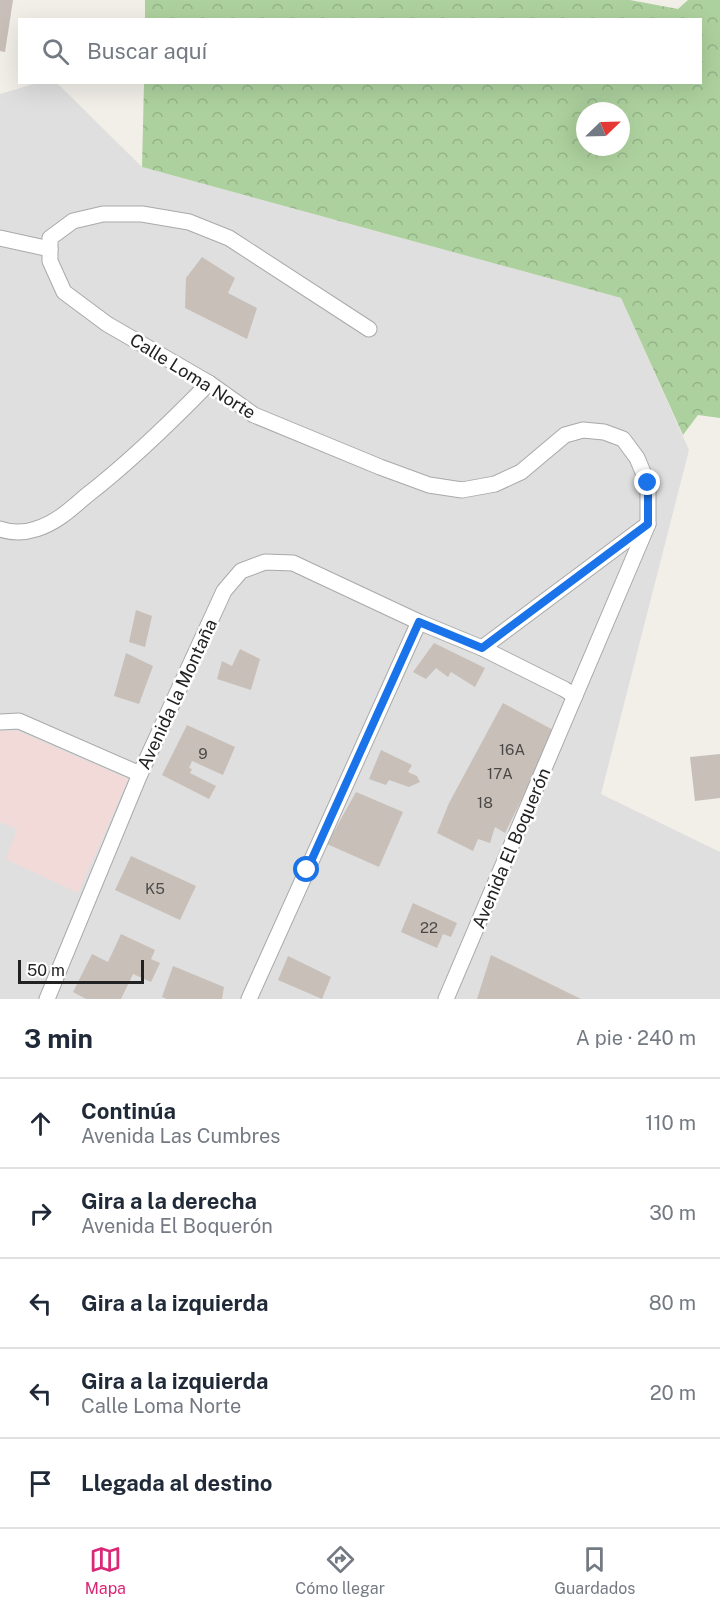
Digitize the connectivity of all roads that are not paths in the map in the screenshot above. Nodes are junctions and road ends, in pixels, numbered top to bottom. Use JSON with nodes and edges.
{"nodes":[{"id":1,"x":0,"y":238,"type":"edge"},
{"id":2,"x":50,"y":249,"type":"junction"},
{"id":3,"x":369,"y":329,"type":"dead end"},
{"id":4,"x":208,"y":383,"type":"junction"},
{"id":5,"x":648,"y":524,"type":"junction"},
{"id":6,"x":0,"y":529,"type":"edge"},
{"id":7,"x":419,"y":622,"type":"junction"},
{"id":8,"x":482,"y":648,"type":"junction"},
{"id":9,"x":575,"y":696,"type":"junction"},
{"id":10,"x":0,"y":722,"type":"edge"},
{"id":11,"x":140,"y":774,"type":"junction"},
{"id":12,"x":47,"y":999,"type":"edge"},
{"id":13,"x":249,"y":999,"type":"edge"},
{"id":14,"x":447,"y":999,"type":"edge"}],
"edges":[{"from":1,"to":2,"type":"street"},
{"from":2,"to":3,"type":"street"},
{"from":2,"to":4,"type":"street","name":"Calle Loma Norte"},
{"from":4,"to":5,"type":"street","name":"Calle Loma Norte"},
{"from":4,"to":6,"type":"street"},
{"from":5,"to":8,"type":"street"},
{"from":5,"to":9,"type":"street","name":"Avenida El Boquerón"},
{"from":7,"to":8,"type":"street"},
{"from":7,"to":11,"type":"street","name":"Avenida la Montaña"},
{"from":7,"to":13,"type":"street"},
{"from":8,"to":9,"type":"street"},
{"from":9,"to":14,"type":"street","name":"Avenida El Boquerón"},
{"from":10,"to":11,"type":"street"},
{"from":11,"to":12,"type":"street","name":"Avenida la Montaña"}]}
